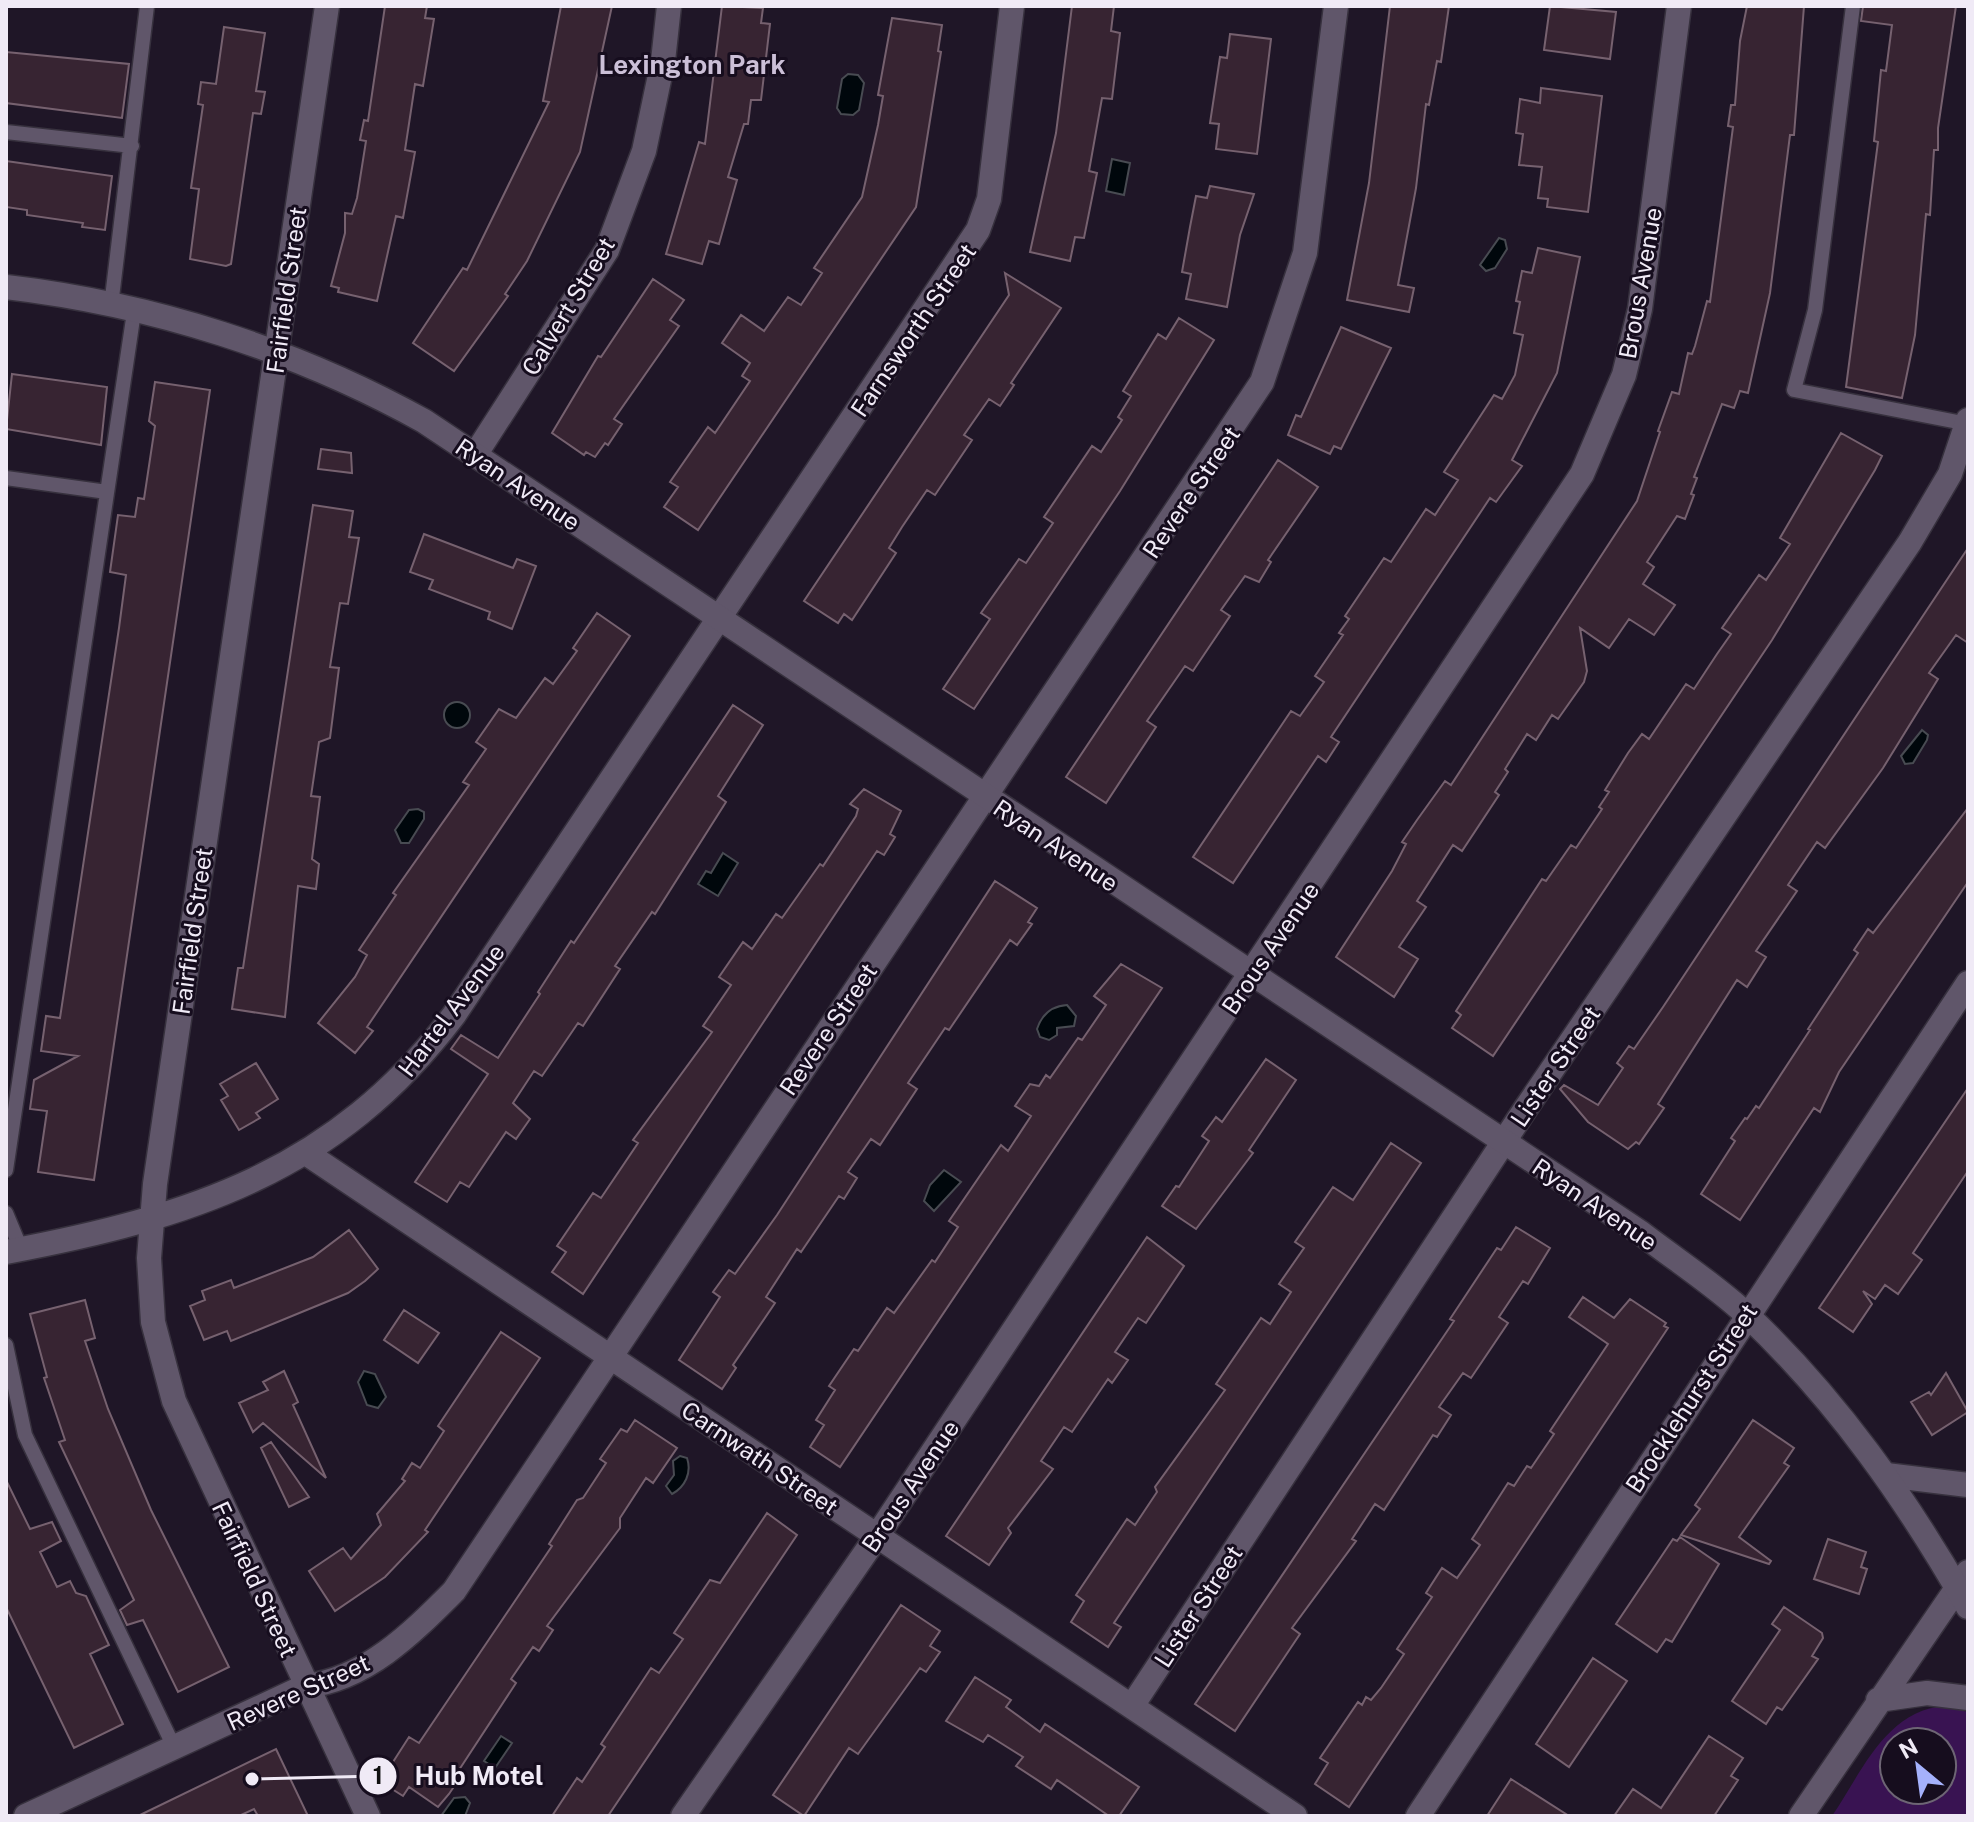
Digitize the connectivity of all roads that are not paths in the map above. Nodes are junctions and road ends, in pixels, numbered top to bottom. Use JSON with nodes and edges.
{"nodes":[{"id":1,"x":147,"y":6,"type":"edge"},
{"id":2,"x":327,"y":6,"type":"edge"},
{"id":3,"x":669,"y":6,"type":"edge"},
{"id":4,"x":1012,"y":6,"type":"edge"},
{"id":5,"x":1336,"y":6,"type":"edge"},
{"id":6,"x":1679,"y":6,"type":"edge"},
{"id":7,"x":1853,"y":6,"type":"edge"},
{"id":8,"x":6,"y":132,"type":"edge"},
{"id":9,"x":132,"y":146,"type":"junction"},
{"id":10,"x":6,"y":287,"type":"edge"},
{"id":11,"x":122,"y":309,"type":"junction"},
{"id":12,"x":276,"y":351,"type":"junction"},
{"id":13,"x":1968,"y":423,"type":"edge"},
{"id":14,"x":475,"y":455,"type":"junction"},
{"id":15,"x":6,"y":478,"type":"edge"},
{"id":16,"x":107,"y":492,"type":"junction"},
{"id":17,"x":719,"y":617,"type":"junction"},
{"id":18,"x":984,"y":797,"type":"junction"},
{"id":19,"x":1252,"y":975,"type":"junction"},
{"id":20,"x":1968,"y":983,"type":"edge"},
{"id":21,"x":1504,"y":1143,"type":"junction"},
{"id":22,"x":306,"y":1153,"type":"junction"},
{"id":23,"x":6,"y":1170,"type":"edge"},
{"id":24,"x":6,"y":1213,"type":"edge"},
{"id":25,"x":151,"y":1220,"type":"junction"},
{"id":26,"x":13,"y":1250,"type":"edge"},
{"id":27,"x":1746,"y":1314,"type":"junction"},
{"id":28,"x":6,"y":1345,"type":"edge"},
{"id":29,"x":609,"y":1357,"type":"junction"},
{"id":30,"x":1886,"y":1475,"type":"junction"},
{"id":31,"x":1968,"y":1485,"type":"edge"},
{"id":32,"x":877,"y":1536,"type":"junction"},
{"id":33,"x":1964,"y":1588,"type":"edge"},
{"id":34,"x":306,"y":1686,"type":"junction"},
{"id":35,"x":1968,"y":1698,"type":"edge"},
{"id":36,"x":1878,"y":1700,"type":"junction"},
{"id":37,"x":1132,"y":1706,"type":"junction"},
{"id":38,"x":174,"y":1747,"type":"junction"},
{"id":39,"x":26,"y":1816,"type":"edge"},
{"id":40,"x":368,"y":1816,"type":"edge"},
{"id":41,"x":683,"y":1816,"type":"edge"},
{"id":42,"x":1295,"y":1816,"type":"edge"},
{"id":43,"x":1418,"y":1816,"type":"edge"},
{"id":44,"x":1801,"y":1816,"type":"edge"}],
"edges":[{"from":1,"to":9,"type":"lane"},
{"from":2,"to":12,"type":"street","name":"Fairfield Street"},
{"from":3,"to":14,"type":"street","name":"Calvert Street"},
{"from":4,"to":17,"type":"street","name":"Farnsworth Street"},
{"from":5,"to":18,"type":"street","name":"Revere Street"},
{"from":6,"to":19,"type":"street","name":"Brous Avenue"},
{"from":7,"to":13,"type":"lane"},
{"from":8,"to":9,"type":"lane"},
{"from":9,"to":11,"type":"lane"},
{"from":10,"to":11,"type":"street","name":"Ryan Avenue"},
{"from":11,"to":12,"type":"street","name":"Ryan Avenue"},
{"from":11,"to":16,"type":"lane"},
{"from":12,"to":14,"type":"street","name":"Ryan Avenue"},
{"from":12,"to":25,"type":"street","name":"Fairfield Street"},
{"from":13,"to":21,"type":"street","name":"Lister Street"},
{"from":14,"to":17,"type":"street","name":"Ryan Avenue"},
{"from":15,"to":16,"type":"lane"},
{"from":16,"to":23,"type":"lane"},
{"from":17,"to":18,"type":"street","name":"Ryan Avenue"},
{"from":17,"to":22,"type":"street","name":"Hartel Avenue"},
{"from":18,"to":19,"type":"street","name":"Ryan Avenue"},
{"from":18,"to":29,"type":"street","name":"Revere Street"},
{"from":19,"to":21,"type":"street","name":"Ryan Avenue"},
{"from":19,"to":32,"type":"street","name":"Brous Avenue"},
{"from":20,"to":27,"type":"street","name":"Brocklehurst Street"},
{"from":21,"to":27,"type":"street","name":"Ryan Avenue"},
{"from":21,"to":37,"type":"street","name":"Lister Street"},
{"from":22,"to":25,"type":"street","name":"Hartel Avenue"},
{"from":22,"to":29,"type":"street","name":"Carnwath Street"},
{"from":24,"to":26,"type":"lane"},
{"from":25,"to":26,"type":"street","name":"Hartel Avenue"},
{"from":25,"to":34,"type":"street","name":"Fairfield Street"},
{"from":27,"to":30,"type":"street","name":"Ryan Avenue"},
{"from":27,"to":43,"type":"street","name":"Brocklehurst Street"},
{"from":28,"to":38,"type":"lane"},
{"from":29,"to":32,"type":"street","name":"Carnwath Street"},
{"from":29,"to":34,"type":"street","name":"Revere Street"},
{"from":30,"to":31,"type":"street"},
{"from":30,"to":33,"type":"street","name":"Ryan Avenue"},
{"from":32,"to":37,"type":"street","name":"Carnwath Street"},
{"from":32,"to":41,"type":"street","name":"Brous Avenue"},
{"from":33,"to":36,"type":"street"},
{"from":34,"to":38,"type":"street","name":"Revere Street"},
{"from":34,"to":40,"type":"street","name":"Fairfield Street"},
{"from":35,"to":36,"type":"street"},
{"from":36,"to":44,"type":"street"},
{"from":37,"to":42,"type":"street","name":"Carnwath Street"},
{"from":38,"to":39,"type":"street","name":"Revere Street"}]}
